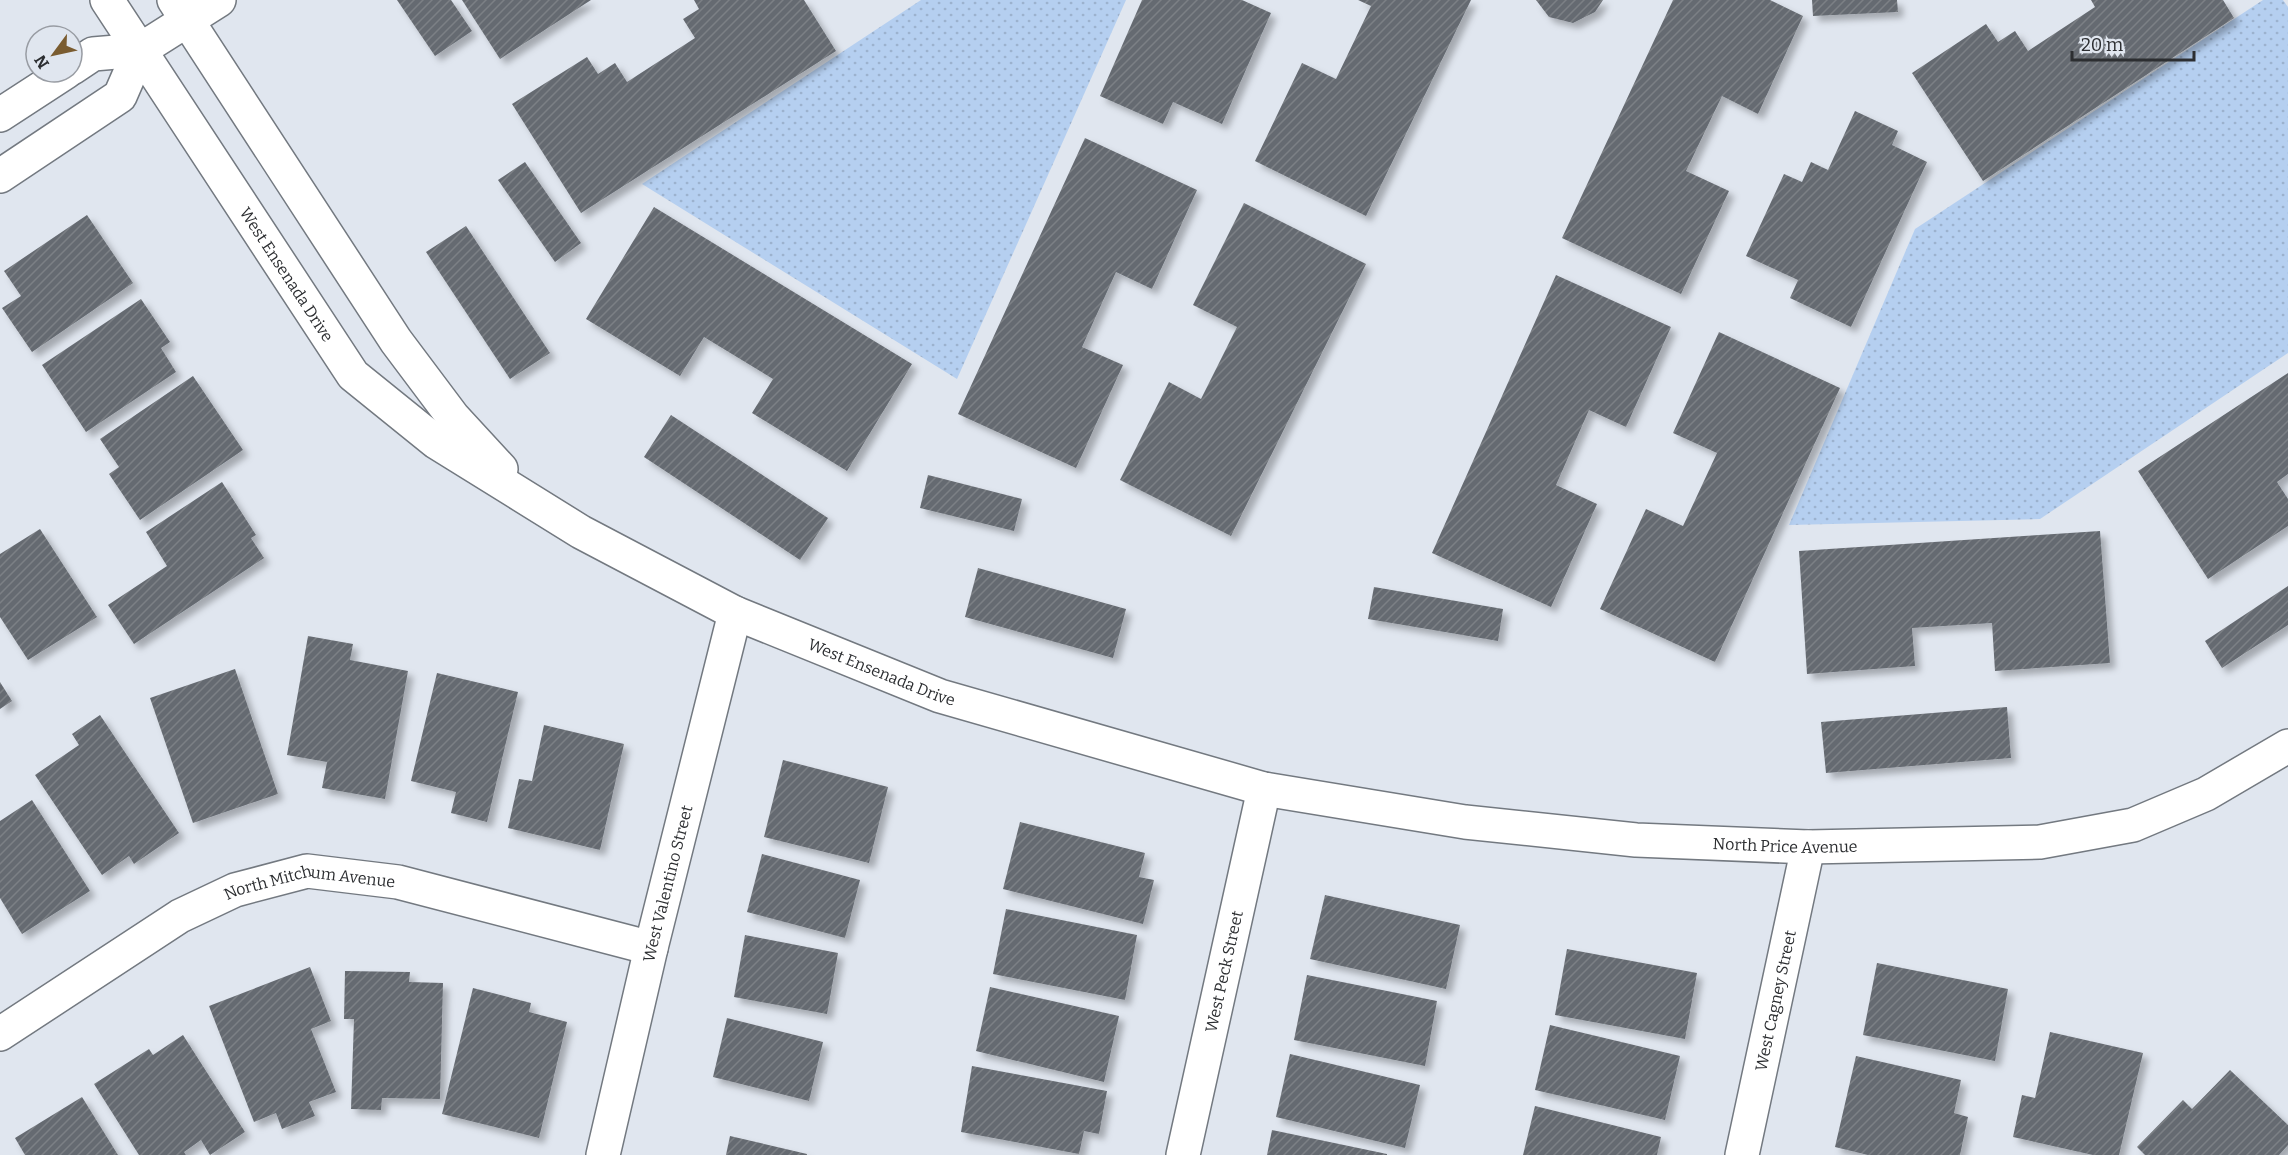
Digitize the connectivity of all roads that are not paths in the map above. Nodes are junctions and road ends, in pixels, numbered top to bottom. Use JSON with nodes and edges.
{"nodes":[{"id":1,"x":107,"y":0,"type":"edge"},
{"id":2,"x":219,"y":0,"type":"edge"},
{"id":3,"x":181,"y":10,"type":"edge"},
{"id":4,"x":140,"y":50,"type":"junction"},
{"id":5,"x":84,"y":60,"type":"edge"},
{"id":6,"x":48,"y":84,"type":"edge"},
{"id":7,"x":0,"y":115,"type":"edge"},
{"id":8,"x":0,"y":176,"type":"edge"},
{"id":9,"x":524,"y":495,"type":"junction"},
{"id":10,"x":735,"y":613,"type":"junction"},
{"id":11,"x":2288,"y":746,"type":"edge"},
{"id":12,"x":1264,"y":789,"type":"junction"},
{"id":13,"x":1809,"y":847,"type":"junction"},
{"id":14,"x":651,"y":948,"type":"junction"},
{"id":15,"x":0,"y":1034,"type":"edge"},
{"id":16,"x":603,"y":1155,"type":"edge"},
{"id":17,"x":1183,"y":1155,"type":"edge"},
{"id":18,"x":1742,"y":1155,"type":"edge"}],
"edges":[{"from":1,"to":4,"type":"street","name":"West Ensenada Drive"},
{"from":2,"to":3,"type":"street"},
{"from":3,"to":4,"type":"street"},
{"from":3,"to":9,"type":"street","name":"West Ensenada Drive"},
{"from":4,"to":5,"type":"street"},
{"from":4,"to":8,"type":"street"},
{"from":4,"to":9,"type":"street","name":"West Ensenada Drive"},
{"from":6,"to":7,"type":"street"},
{"from":9,"to":10,"type":"street","name":"West Ensenada Drive"},
{"from":10,"to":12,"type":"street","name":"West Ensenada Drive"},
{"from":10,"to":14,"type":"street","name":"West Valentino Street"},
{"from":11,"to":13,"type":"street","name":"North Price Avenue"},
{"from":12,"to":13,"type":"street","name":"North Price Avenue"},
{"from":12,"to":17,"type":"street","name":"West Peck Street"},
{"from":13,"to":18,"type":"street","name":"West Cagney Street"},
{"from":14,"to":15,"type":"street","name":"North Mitchum Avenue"},
{"from":14,"to":16,"type":"street","name":"West Valentino Street"}]}
